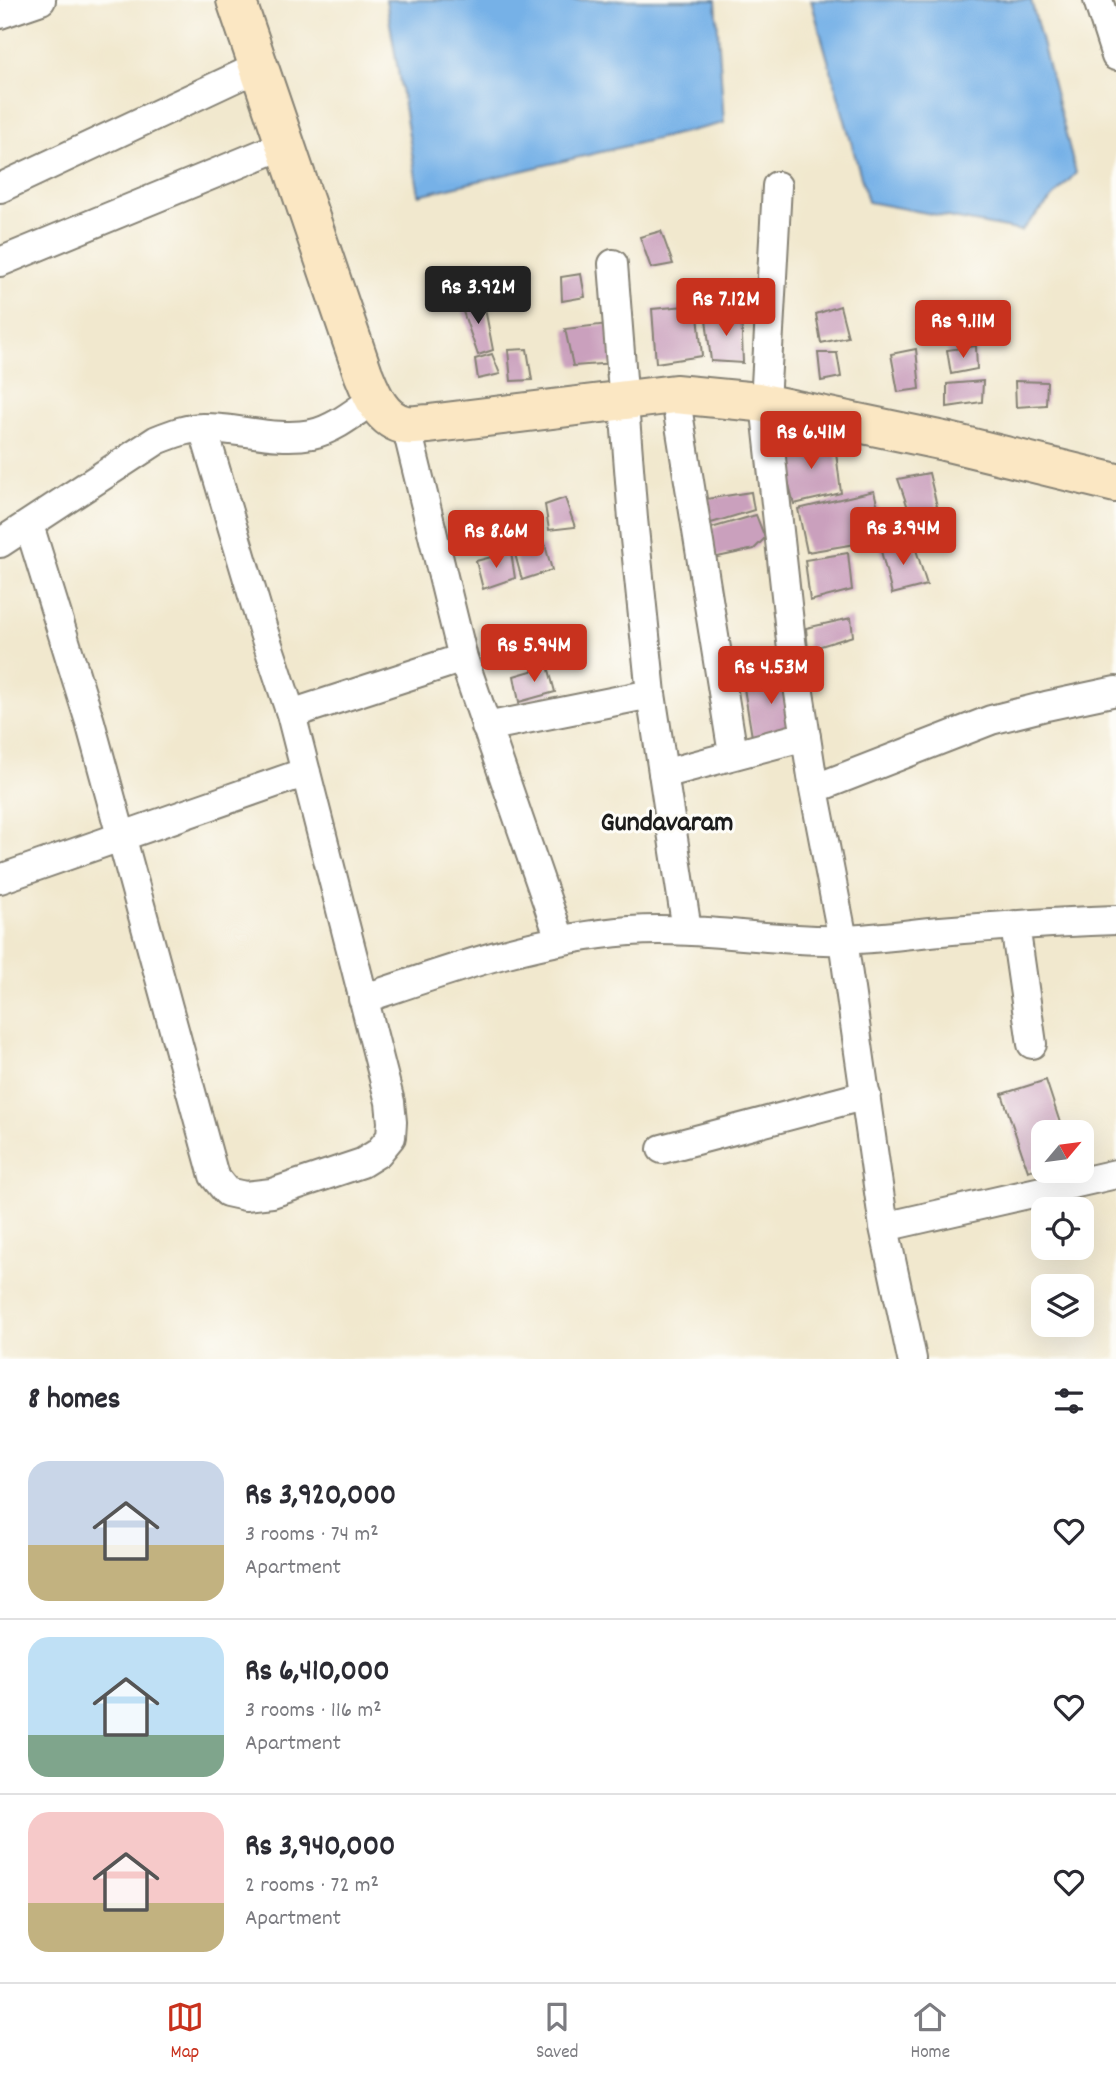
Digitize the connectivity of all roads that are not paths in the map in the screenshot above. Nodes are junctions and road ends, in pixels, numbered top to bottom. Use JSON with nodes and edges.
{"nodes":[{"id":1,"x":41,"y":0,"type":"edge"},
{"id":2,"x":236,"y":0,"type":"edge"},
{"id":3,"x":1098,"y":0,"type":"edge"},
{"id":4,"x":0,"y":14,"type":"edge"},
{"id":5,"x":1116,"y":56,"type":"edge"},
{"id":6,"x":258,"y":67,"type":"junction"},
{"id":7,"x":284,"y":145,"type":"junction"},
{"id":8,"x":776,"y":186,"type":"dead end"},
{"id":9,"x":0,"y":188,"type":"edge"},
{"id":10,"x":0,"y":262,"type":"edge"},
{"id":11,"x":613,"y":264,"type":"dead end"},
{"id":12,"x":674,"y":394,"type":"junction"},
{"id":13,"x":374,"y":399,"type":"junction"},
{"id":14,"x":623,"y":399,"type":"junction"},
{"id":15,"x":765,"y":403,"type":"junction"},
{"id":16,"x":406,"y":425,"type":"junction"},
{"id":17,"x":203,"y":428,"type":"junction"},
{"id":18,"x":1116,"y":483,"type":"edge"},
{"id":19,"x":29,"y":525,"type":"junction"},
{"id":20,"x":0,"y":543,"type":"edge"},
{"id":21,"x":463,"y":658,"type":"junction"},
{"id":22,"x":1116,"y":691,"type":"edge"},
{"id":23,"x":651,"y":694,"type":"junction"},
{"id":24,"x":291,"y":714,"type":"junction"},
{"id":25,"x":486,"y":727,"type":"junction"},
{"id":26,"x":806,"y":736,"type":"junction"},
{"id":27,"x":733,"y":754,"type":"junction"},
{"id":28,"x":306,"y":772,"type":"junction"},
{"id":29,"x":663,"y":774,"type":"junction"},
{"id":30,"x":814,"y":789,"type":"junction"},
{"id":31,"x":122,"y":837,"type":"junction"},
{"id":32,"x":0,"y":879,"type":"edge"},
{"id":33,"x":1116,"y":920,"type":"edge"},
{"id":34,"x":1015,"y":925,"type":"junction"},
{"id":35,"x":687,"y":930,"type":"junction"},
{"id":36,"x":560,"y":939,"type":"junction"},
{"id":37,"x":843,"y":940,"type":"junction"},
{"id":38,"x":363,"y":999,"type":"junction"},
{"id":39,"x":1032,"y":1044,"type":"dead end"},
{"id":40,"x":866,"y":1095,"type":"junction"},
{"id":41,"x":663,"y":1149,"type":"dead end"},
{"id":42,"x":1116,"y":1174,"type":"edge"},
{"id":43,"x":884,"y":1227,"type":"junction"},
{"id":44,"x":912,"y":1359,"type":"edge"}],
"edges":[{"from":1,"to":4,"type":"street"},
{"from":2,"to":6,"type":"main road"},
{"from":3,"to":5,"type":"street"},
{"from":6,"to":7,"type":"main road"},
{"from":6,"to":9,"type":"street"},
{"from":7,"to":10,"type":"street"},
{"from":7,"to":13,"type":"main road"},
{"from":8,"to":15,"type":"street"},
{"from":11,"to":14,"type":"street"},
{"from":12,"to":14,"type":"main road"},
{"from":12,"to":15,"type":"main road"},
{"from":12,"to":27,"type":"street"},
{"from":13,"to":16,"type":"main road"},
{"from":13,"to":17,"type":"street"},
{"from":14,"to":16,"type":"main road"},
{"from":14,"to":23,"type":"street"},
{"from":15,"to":18,"type":"main road"},
{"from":15,"to":26,"type":"street"},
{"from":16,"to":21,"type":"street"},
{"from":17,"to":19,"type":"street"},
{"from":17,"to":24,"type":"street"},
{"from":19,"to":20,"type":"street"},
{"from":19,"to":31,"type":"street"},
{"from":21,"to":24,"type":"street"},
{"from":21,"to":25,"type":"street"},
{"from":22,"to":30,"type":"street"},
{"from":23,"to":25,"type":"street"},
{"from":23,"to":29,"type":"street"},
{"from":24,"to":28,"type":"street"},
{"from":25,"to":36,"type":"street"},
{"from":26,"to":27,"type":"street"},
{"from":26,"to":30,"type":"street"},
{"from":27,"to":29,"type":"street"},
{"from":28,"to":31,"type":"street"},
{"from":28,"to":38,"type":"street"},
{"from":29,"to":35,"type":"street"},
{"from":30,"to":37,"type":"street"},
{"from":31,"to":32,"type":"street"},
{"from":31,"to":38,"type":"street"},
{"from":33,"to":34,"type":"street"},
{"from":34,"to":37,"type":"street"},
{"from":34,"to":39,"type":"street"},
{"from":35,"to":36,"type":"street"},
{"from":35,"to":37,"type":"street"},
{"from":36,"to":38,"type":"street"},
{"from":37,"to":40,"type":"street"},
{"from":40,"to":41,"type":"street"},
{"from":40,"to":43,"type":"street"},
{"from":42,"to":43,"type":"street"},
{"from":43,"to":44,"type":"street"}]}
